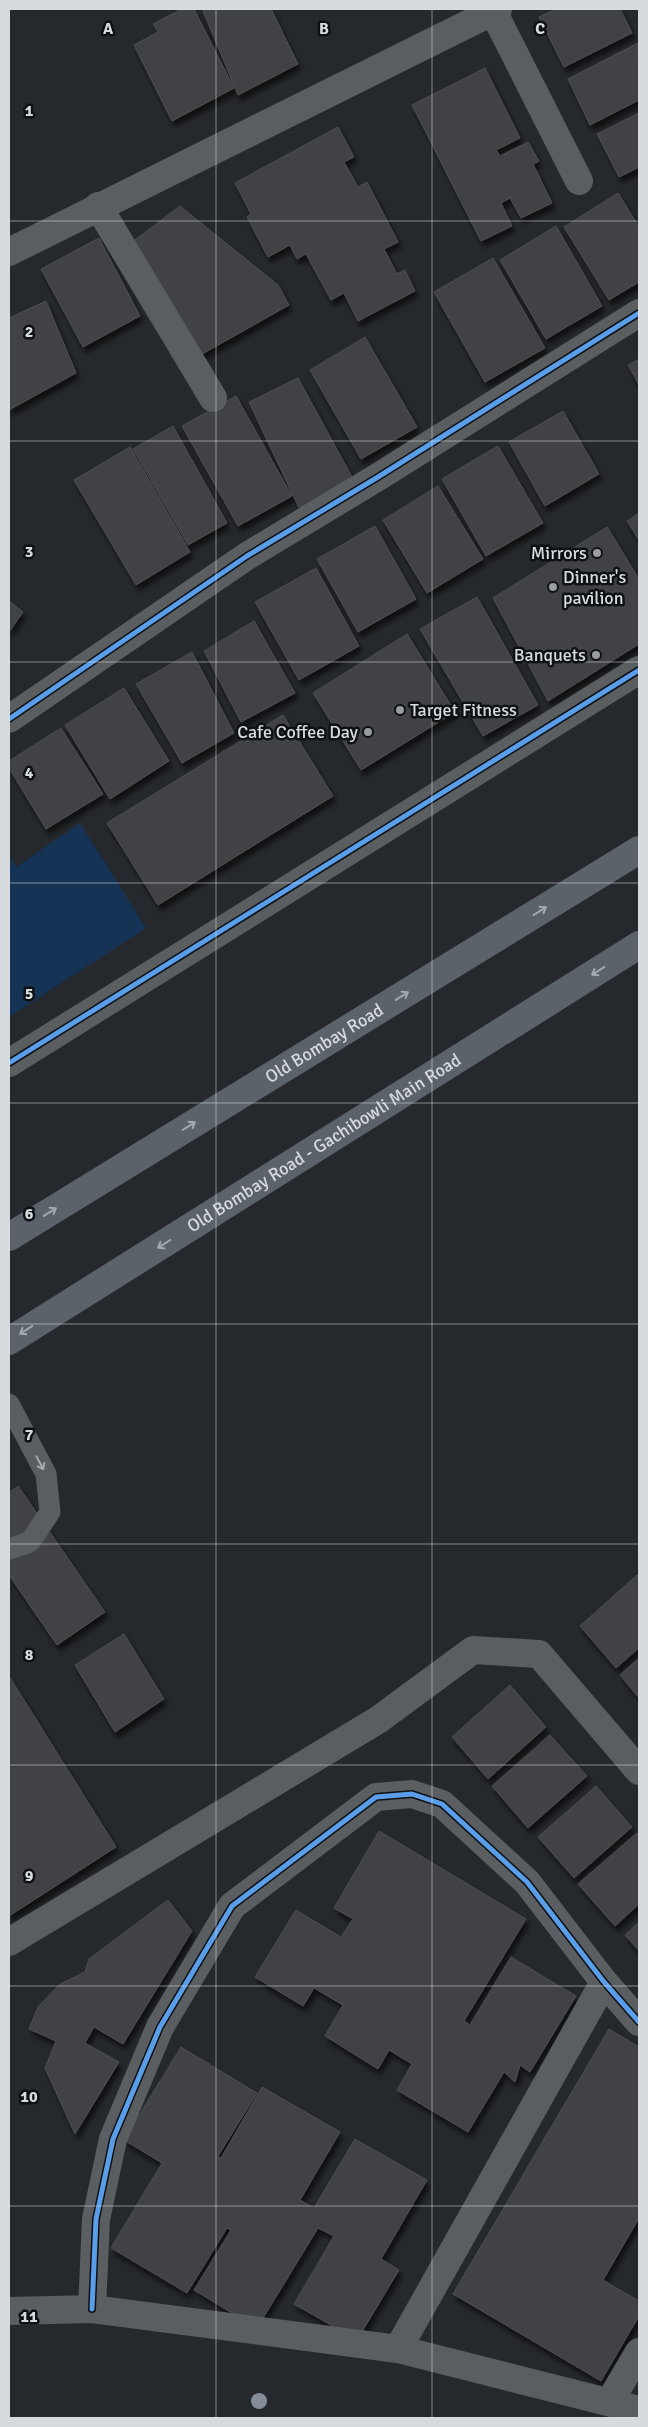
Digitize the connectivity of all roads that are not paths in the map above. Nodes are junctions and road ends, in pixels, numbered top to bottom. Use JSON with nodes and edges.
{"nodes":[{"id":1,"x":495,"y":10,"type":"edge"},
{"id":2,"x":579,"y":181,"type":"dead end"},
{"id":3,"x":98,"y":206,"type":"junction"},
{"id":4,"x":9,"y":252,"type":"edge"},
{"id":5,"x":639,"y":313,"type":"edge"},
{"id":6,"x":213,"y":398,"type":"dead end"},
{"id":7,"x":639,"y":670,"type":"edge"},
{"id":8,"x":9,"y":719,"type":"edge"},
{"id":9,"x":639,"y":850,"type":"edge"},
{"id":10,"x":639,"y":946,"type":"edge"},
{"id":11,"x":9,"y":1063,"type":"edge"},
{"id":12,"x":9,"y":1237,"type":"edge"},
{"id":13,"x":9,"y":1341,"type":"edge"},
{"id":14,"x":9,"y":1404,"type":"edge"},
{"id":15,"x":9,"y":1550,"type":"edge"},
{"id":16,"x":639,"y":1771,"type":"edge"},
{"id":17,"x":9,"y":1942,"type":"edge"},
{"id":18,"x":604,"y":1982,"type":"junction"},
{"id":19,"x":639,"y":2022,"type":"edge"},
{"id":20,"x":92,"y":2309,"type":"junction"},
{"id":21,"x":9,"y":2311,"type":"edge"},
{"id":22,"x":398,"y":2349,"type":"junction"},
{"id":23,"x":639,"y":2352,"type":"edge"},
{"id":24,"x":610,"y":2402,"type":"junction"},
{"id":25,"x":639,"y":2410,"type":"edge"}],
"edges":[{"from":1,"to":2,"type":"street"},
{"from":1,"to":3,"type":"street"},
{"from":3,"to":4,"type":"street"},
{"from":3,"to":6,"type":"street"},
{"from":5,"to":8,"type":"street"},
{"from":7,"to":11,"type":"street"},
{"from":12,"to":9,"type":"main road","name":"Old Bombay Road","one_way":true},
{"from":10,"to":13,"type":"main road","name":"Old Bombay Road - Gachibowli Main Road","one_way":true},
{"from":14,"to":15,"type":"lane","one_way":true},
{"from":16,"to":17,"type":"street"},
{"from":18,"to":19,"type":"street"},
{"from":18,"to":20,"type":"street"},
{"from":18,"to":22,"type":"street"},
{"from":20,"to":21,"type":"street"},
{"from":20,"to":22,"type":"street"},
{"from":22,"to":24,"type":"street"},
{"from":23,"to":24,"type":"street"},
{"from":24,"to":25,"type":"street"}]}
